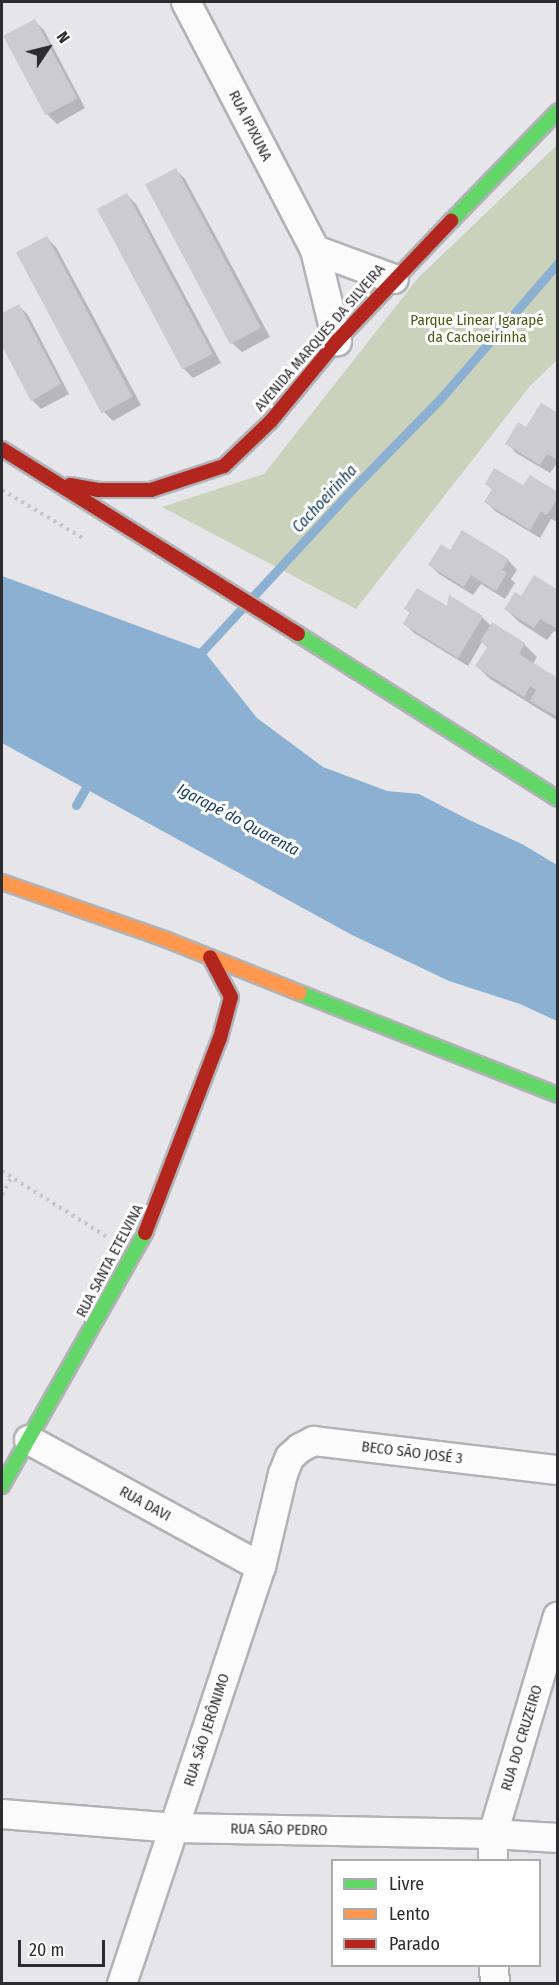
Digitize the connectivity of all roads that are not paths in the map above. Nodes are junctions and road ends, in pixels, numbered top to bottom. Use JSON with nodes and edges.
{"nodes":[{"id":1,"x":186,"y":2,"type":"edge"},
{"id":2,"x":558,"y":111,"type":"edge"},
{"id":3,"x":315,"y":250,"type":"junction"},
{"id":4,"x":394,"y":279,"type":"junction"},
{"id":5,"x":337,"y":341,"type":"junction"},
{"id":6,"x":2,"y":449,"type":"edge"},
{"id":7,"x":61,"y":484,"type":"junction"},
{"id":8,"x":558,"y":799,"type":"edge"},
{"id":9,"x":2,"y":882,"type":"edge"},
{"id":10,"x":210,"y":957,"type":"junction"},
{"id":11,"x":558,"y":1095,"type":"edge"},
{"id":12,"x":30,"y":1440,"type":"junction"},
{"id":13,"x":558,"y":1470,"type":"edge"},
{"id":14,"x":283,"y":1474,"type":"joint"},
{"id":15,"x":2,"y":1486,"type":"edge"},
{"id":16,"x":261,"y":1567,"type":"junction"},
{"id":17,"x":558,"y":1616,"type":"edge"},
{"id":18,"x":2,"y":1814,"type":"edge"},
{"id":19,"x":175,"y":1828,"type":"junction"},
{"id":20,"x":558,"y":1838,"type":"edge"},
{"id":21,"x":493,"y":1847,"type":"edge"},
{"id":22,"x":494,"y":1967,"type":"edge"},
{"id":23,"x":122,"y":1983,"type":"edge"},
{"id":24,"x":495,"y":1983,"type":"edge"}],
"edges":[{"from":1,"to":3,"type":"street","name":"RUA IPIXUNA"},
{"from":2,"to":4,"type":"street","name":"AVENIDA MARQUES DA SILVEIRA"},
{"from":3,"to":4,"type":"street"},
{"from":3,"to":5,"type":"street","name":"RUA IPIXUNA"},
{"from":4,"to":5,"type":"street","name":"AVENIDA MARQUES DA SILVEIRA"},
{"from":5,"to":7,"type":"street","name":"AVENIDA MARQUES DA SILVEIRA"},
{"from":6,"to":7,"type":"street"},
{"from":7,"to":8,"type":"street"},
{"from":9,"to":10,"type":"street"},
{"from":10,"to":11,"type":"street"},
{"from":10,"to":12,"type":"street","name":"RUA SANTA ETELVINA"},
{"from":12,"to":15,"type":"street","name":"RUA SANTA ETELVINA"},
{"from":12,"to":16,"type":"street","name":"RUA DAVI"},
{"from":13,"to":14,"type":"street","name":"BECO SÃO JOSÉ 3"},
{"from":14,"to":16,"type":"street","name":"RUA SÃO JERÔNIMO"},
{"from":16,"to":19,"type":"street","name":"RUA SÃO JERÔNIMO"},
{"from":17,"to":21,"type":"street","name":"RUA DO CRUZEIRO"},
{"from":18,"to":19,"type":"street","name":"RUA SÃO PEDRO"},
{"from":19,"to":21,"type":"street","name":"RUA SÃO PEDRO"},
{"from":19,"to":23,"type":"street","name":"RUA SÃO JERÔNIMO"},
{"from":20,"to":21,"type":"street","name":"RUA SÃO PEDRO"},
{"from":22,"to":24,"type":"street"}]}
